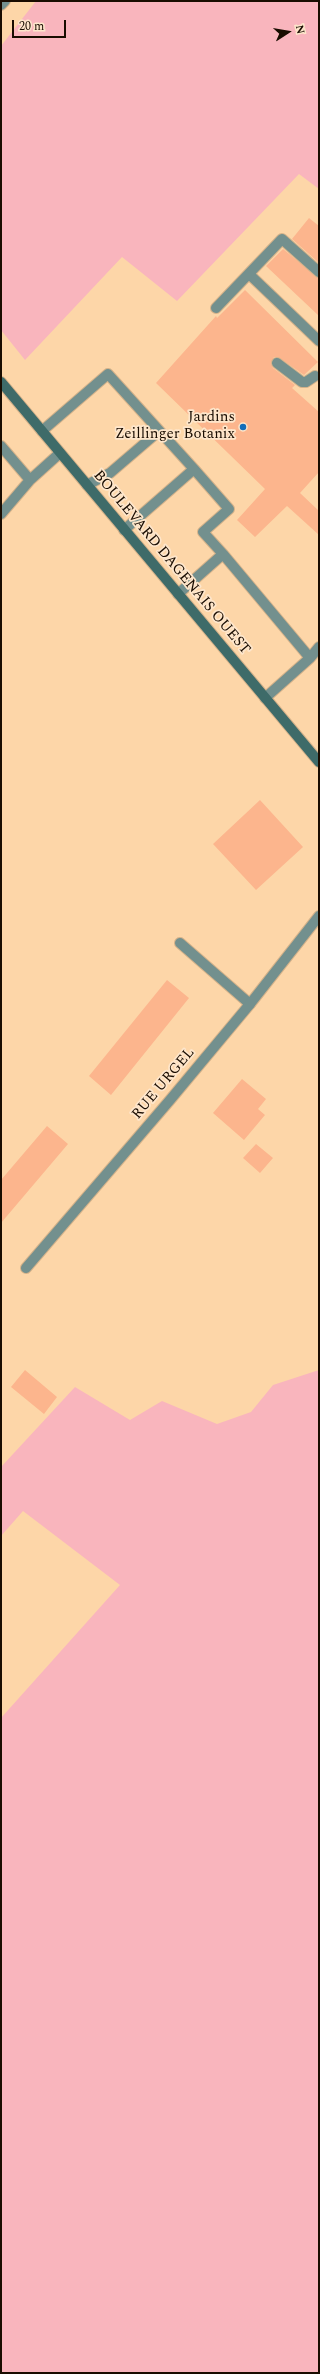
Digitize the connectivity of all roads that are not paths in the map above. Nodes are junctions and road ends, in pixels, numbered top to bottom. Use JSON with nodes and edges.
{"nodes":[{"id":1,"x":5,"y":1,"type":"edge"},
{"id":2,"x":1,"y":5,"type":"edge"},
{"id":3,"x":319,"y":272,"type":"edge"},
{"id":4,"x":249,"y":274,"type":"junction"},
{"id":5,"x":216,"y":308,"type":"dead end"},
{"id":6,"x":319,"y":341,"type":"edge"},
{"id":7,"x":277,"y":363,"type":"dead end"},
{"id":8,"x":318,"y":375,"type":"edge"},
{"id":9,"x":1,"y":382,"type":"edge"},
{"id":10,"x":42,"y":431,"type":"junction"},
{"id":11,"x":159,"y":431,"type":"junction"},
{"id":12,"x":1,"y":446,"type":"edge"},
{"id":13,"x":60,"y":453,"type":"junction"},
{"id":14,"x":194,"y":469,"type":"junction"},
{"id":15,"x":30,"y":480,"type":"junction"},
{"id":16,"x":86,"y":485,"type":"junction"},
{"id":17,"x":1,"y":514,"type":"edge"},
{"id":18,"x":124,"y":530,"type":"junction"},
{"id":19,"x":223,"y":554,"type":"junction"},
{"id":20,"x":178,"y":594,"type":"junction"},
{"id":21,"x":319,"y":647,"type":"edge"},
{"id":22,"x":310,"y":658,"type":"junction"},
{"id":23,"x":265,"y":698,"type":"junction"},
{"id":24,"x":319,"y":762,"type":"edge"},
{"id":25,"x":319,"y":916,"type":"edge"},
{"id":26,"x":180,"y":943,"type":"dead end"},
{"id":27,"x":250,"y":1004,"type":"junction"},
{"id":28,"x":26,"y":1268,"type":"dead end"}],
"edges":[{"from":1,"to":2,"type":"street"},
{"from":3,"to":4,"type":"street"},
{"from":4,"to":5,"type":"street"},
{"from":4,"to":6,"type":"street"},
{"from":7,"to":8,"type":"street"},
{"from":9,"to":10,"type":"main road","name":"BOULEVARD DAGENAIS OUEST"},
{"from":10,"to":11,"type":"street"},
{"from":10,"to":13,"type":"main road","name":"BOULEVARD DAGENAIS OUEST"},
{"from":11,"to":14,"type":"street"},
{"from":11,"to":16,"type":"street"},
{"from":12,"to":15,"type":"street"},
{"from":13,"to":15,"type":"street"},
{"from":13,"to":16,"type":"main road","name":"BOULEVARD DAGENAIS OUEST"},
{"from":14,"to":18,"type":"street"},
{"from":14,"to":19,"type":"street"},
{"from":15,"to":17,"type":"street"},
{"from":16,"to":18,"type":"main road","name":"BOULEVARD DAGENAIS OUEST"},
{"from":18,"to":20,"type":"main road","name":"BOULEVARD DAGENAIS OUEST"},
{"from":19,"to":20,"type":"street"},
{"from":19,"to":22,"type":"street"},
{"from":20,"to":23,"type":"main road","name":"BOULEVARD DAGENAIS OUEST"},
{"from":21,"to":22,"type":"street"},
{"from":22,"to":23,"type":"street"},
{"from":23,"to":24,"type":"main road","name":"BOULEVARD DAGENAIS OUEST"},
{"from":25,"to":27,"type":"street","name":"RUE URGEL"},
{"from":26,"to":27,"type":"street"},
{"from":27,"to":28,"type":"street","name":"RUE URGEL"}]}
